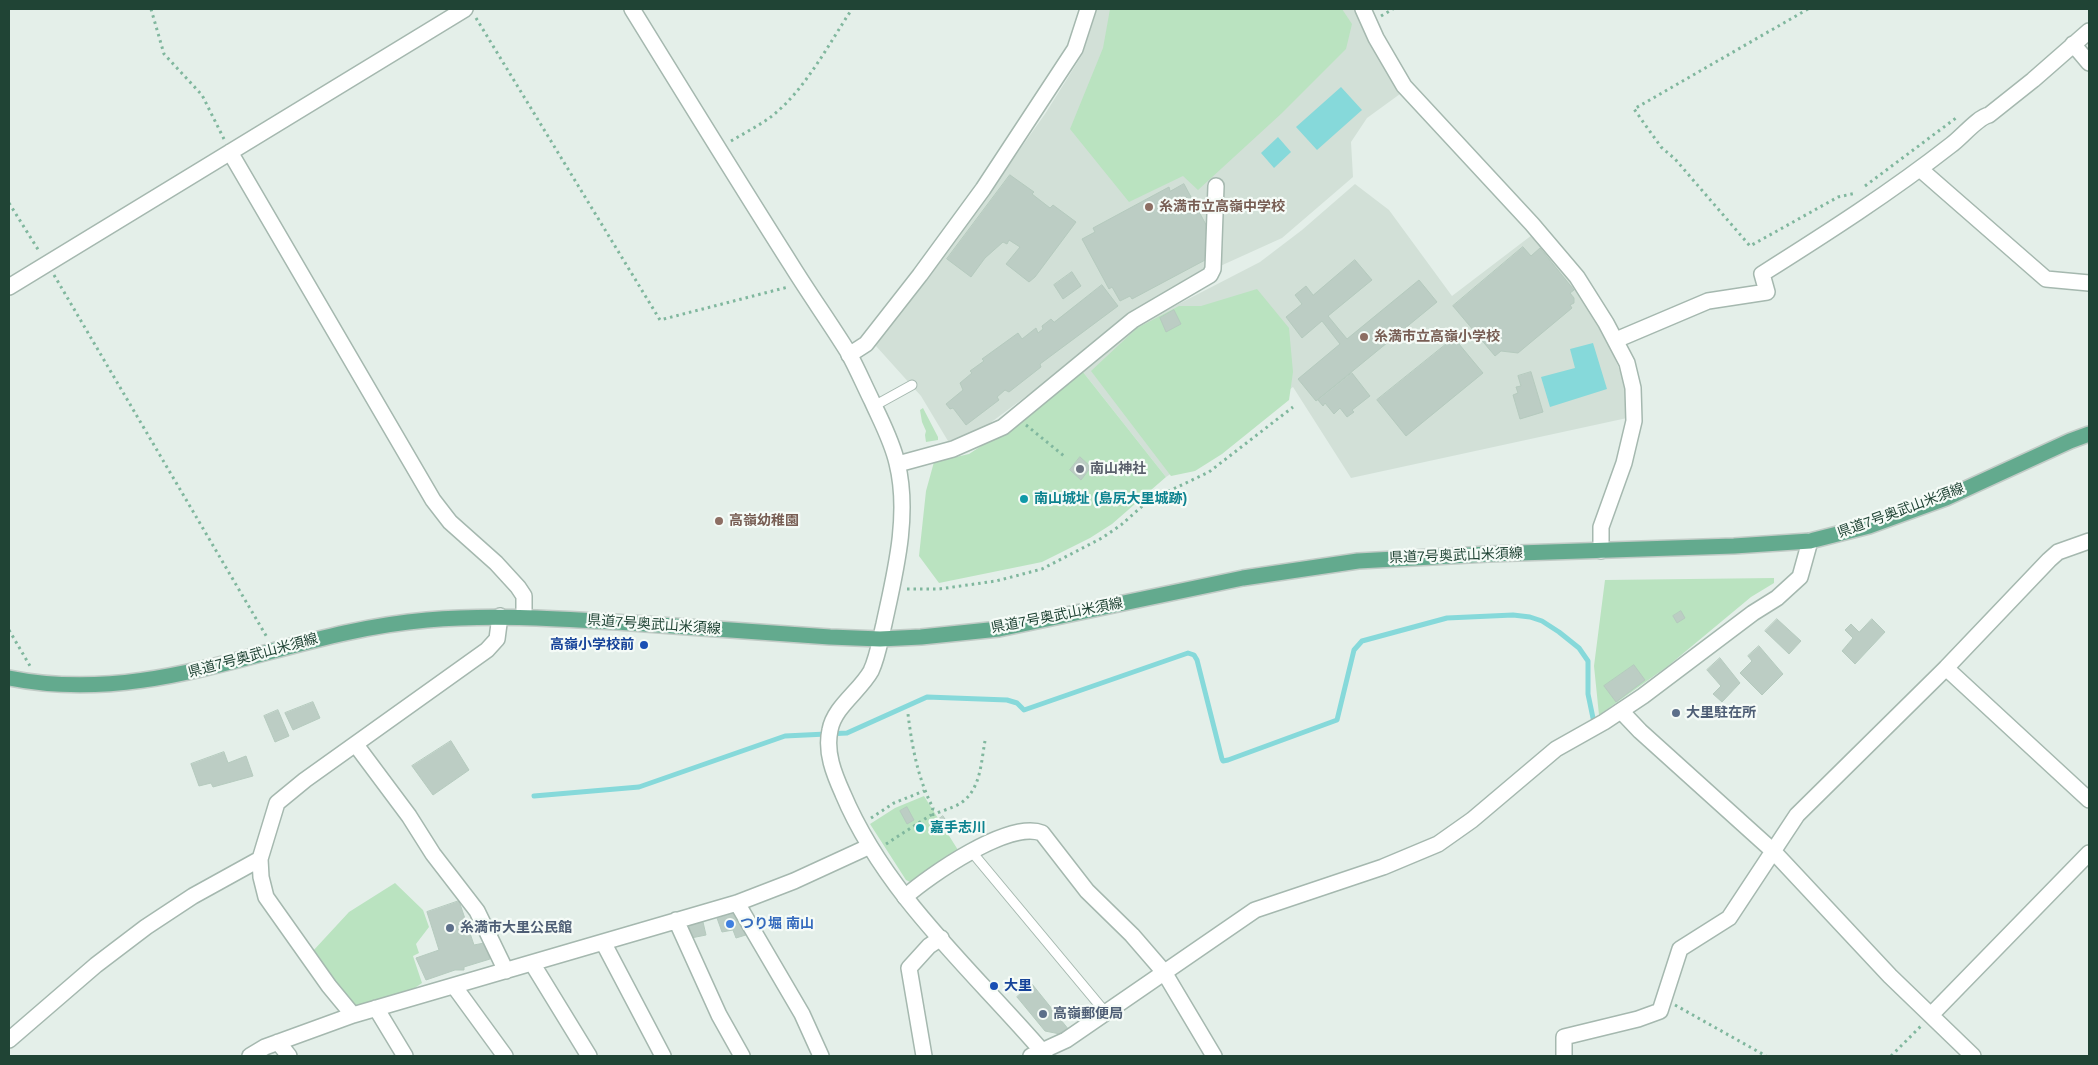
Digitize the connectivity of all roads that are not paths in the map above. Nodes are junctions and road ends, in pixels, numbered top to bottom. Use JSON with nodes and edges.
{"nodes":[{"id":1,"x":632,"y":9,"type":"edge"},
{"id":2,"x":1088,"y":9,"type":"edge"},
{"id":3,"x":1363,"y":9,"type":"edge"},
{"id":4,"x":470,"y":13,"type":"edge"},
{"id":5,"x":2089,"y":31,"type":"edge"},
{"id":6,"x":2073,"y":44,"type":"junction"},
{"id":7,"x":2089,"y":63,"type":"edge"},
{"id":8,"x":230,"y":152,"type":"junction"},
{"id":9,"x":1920,"y":169,"type":"junction"},
{"id":10,"x":1216,"y":186,"type":"dead end"},
{"id":11,"x":2089,"y":283,"type":"edge"},
{"id":12,"x":9,"y":287,"type":"edge"},
{"id":13,"x":1616,"y":340,"type":"junction"},
{"id":14,"x":849,"y":355,"type":"junction"},
{"id":15,"x":912,"y":385,"type":"dead end"},
{"id":16,"x":874,"y":406,"type":"junction"},
{"id":17,"x":2089,"y":434,"type":"edge"},
{"id":18,"x":898,"y":464,"type":"junction"},
{"id":19,"x":2089,"y":540,"type":"edge"},
{"id":20,"x":1810,"y":541,"type":"junction"},
{"id":21,"x":1601,"y":551,"type":"junction"},
{"id":22,"x":500,"y":616,"type":"junction"},
{"id":23,"x":524,"y":616,"type":"junction"},
{"id":24,"x":880,"y":639,"type":"junction"},
{"id":25,"x":1946,"y":668,"type":"junction"},
{"id":26,"x":9,"y":678,"type":"edge"},
{"id":27,"x":1620,"y":712,"type":"junction"},
{"id":28,"x":356,"y":745,"type":"junction"},
{"id":29,"x":2089,"y":800,"type":"edge"},
{"id":30,"x":871,"y":850,"type":"junction"},
{"id":31,"x":971,"y":851,"type":"junction"},
{"id":32,"x":1773,"y":851,"type":"junction"},
{"id":33,"x":2089,"y":853,"type":"edge"},
{"id":34,"x":260,"y":859,"type":"junction"},
{"id":35,"x":905,"y":897,"type":"junction"},
{"id":36,"x":737,"y":903,"type":"junction"},
{"id":37,"x":676,"y":920,"type":"junction"},
{"id":38,"x":941,"y":938,"type":"junction"},
{"id":39,"x":603,"y":942,"type":"junction"},
{"id":40,"x":532,"y":963,"type":"junction"},
{"id":41,"x":506,"y":971,"type":"junction"},
{"id":42,"x":1164,"y":972,"type":"junction"},
{"id":43,"x":454,"y":986,"type":"junction"},
{"id":44,"x":376,"y":1008,"type":"junction"},
{"id":45,"x":1106,"y":1013,"type":"junction"},
{"id":46,"x":353,"y":1015,"type":"junction"},
{"id":47,"x":1931,"y":1015,"type":"junction"},
{"id":48,"x":9,"y":1040,"type":"edge"},
{"id":49,"x":278,"y":1042,"type":"junction"},
{"id":50,"x":1039,"y":1055,"type":"edge"},
{"id":51,"x":250,"y":1056,"type":"edge"},
{"id":52,"x":289,"y":1056,"type":"edge"},
{"id":53,"x":405,"y":1056,"type":"edge"},
{"id":54,"x":505,"y":1056,"type":"edge"},
{"id":55,"x":589,"y":1056,"type":"edge"},
{"id":56,"x":663,"y":1056,"type":"edge"},
{"id":57,"x":742,"y":1056,"type":"edge"},
{"id":58,"x":822,"y":1056,"type":"edge"},
{"id":59,"x":924,"y":1056,"type":"edge"},
{"id":60,"x":1214,"y":1056,"type":"edge"},
{"id":61,"x":1564,"y":1056,"type":"edge"},
{"id":62,"x":1973,"y":1056,"type":"edge"}],
"edges":[{"from":1,"to":14,"type":"street"},
{"from":2,"to":14,"type":"street"},
{"from":3,"to":13,"type":"street"},
{"from":4,"to":8,"type":"street"},
{"from":5,"to":6,"type":"street"},
{"from":6,"to":7,"type":"street"},
{"from":6,"to":9,"type":"street"},
{"from":8,"to":12,"type":"street"},
{"from":8,"to":23,"type":"street"},
{"from":9,"to":11,"type":"street"},
{"from":9,"to":13,"type":"street"},
{"from":10,"to":18,"type":"street"},
{"from":13,"to":21,"type":"street"},
{"from":14,"to":16,"type":"street"},
{"from":15,"to":16,"type":"lane"},
{"from":16,"to":18,"type":"street"},
{"from":17,"to":20,"type":"main road","name":"県道7号奥武山米須線"},
{"from":18,"to":24,"type":"street"},
{"from":19,"to":25,"type":"street"},
{"from":20,"to":21,"type":"main road","name":"県道7号奥武山米須線"},
{"from":20,"to":27,"type":"street"},
{"from":21,"to":24,"type":"main road","name":"県道7号奥武山米須線"},
{"from":22,"to":23,"type":"main road","name":"県道7号奥武山米須線"},
{"from":22,"to":26,"type":"main road","name":"県道7号奥武山米須線"},
{"from":22,"to":28,"type":"street"},
{"from":23,"to":24,"type":"main road","name":"県道7号奥武山米須線"},
{"from":24,"to":30,"type":"street"},
{"from":25,"to":29,"type":"street"},
{"from":25,"to":32,"type":"street"},
{"from":27,"to":32,"type":"street"},
{"from":27,"to":42,"type":"street"},
{"from":28,"to":34,"type":"street"},
{"from":28,"to":41,"type":"street"},
{"from":30,"to":35,"type":"street"},
{"from":30,"to":36,"type":"street"},
{"from":31,"to":35,"type":"street"},
{"from":31,"to":42,"type":"street"},
{"from":31,"to":45,"type":"lane"},
{"from":32,"to":47,"type":"street"},
{"from":32,"to":61,"type":"street"},
{"from":33,"to":47,"type":"street"},
{"from":34,"to":46,"type":"street"},
{"from":34,"to":48,"type":"street"},
{"from":35,"to":38,"type":"street"},
{"from":36,"to":37,"type":"street"},
{"from":36,"to":58,"type":"street"},
{"from":37,"to":39,"type":"street"},
{"from":37,"to":57,"type":"street"},
{"from":38,"to":50,"type":"street"},
{"from":38,"to":59,"type":"street"},
{"from":39,"to":40,"type":"street"},
{"from":39,"to":56,"type":"street"},
{"from":40,"to":41,"type":"street"},
{"from":40,"to":55,"type":"street"},
{"from":41,"to":43,"type":"street"},
{"from":42,"to":45,"type":"street"},
{"from":42,"to":60,"type":"street"},
{"from":43,"to":44,"type":"street"},
{"from":43,"to":54,"type":"street"},
{"from":44,"to":46,"type":"street"},
{"from":44,"to":53,"type":"street"},
{"from":45,"to":50,"type":"street"},
{"from":46,"to":49,"type":"street"},
{"from":47,"to":62,"type":"street"},
{"from":49,"to":51,"type":"street"},
{"from":49,"to":52,"type":"street"}]}
